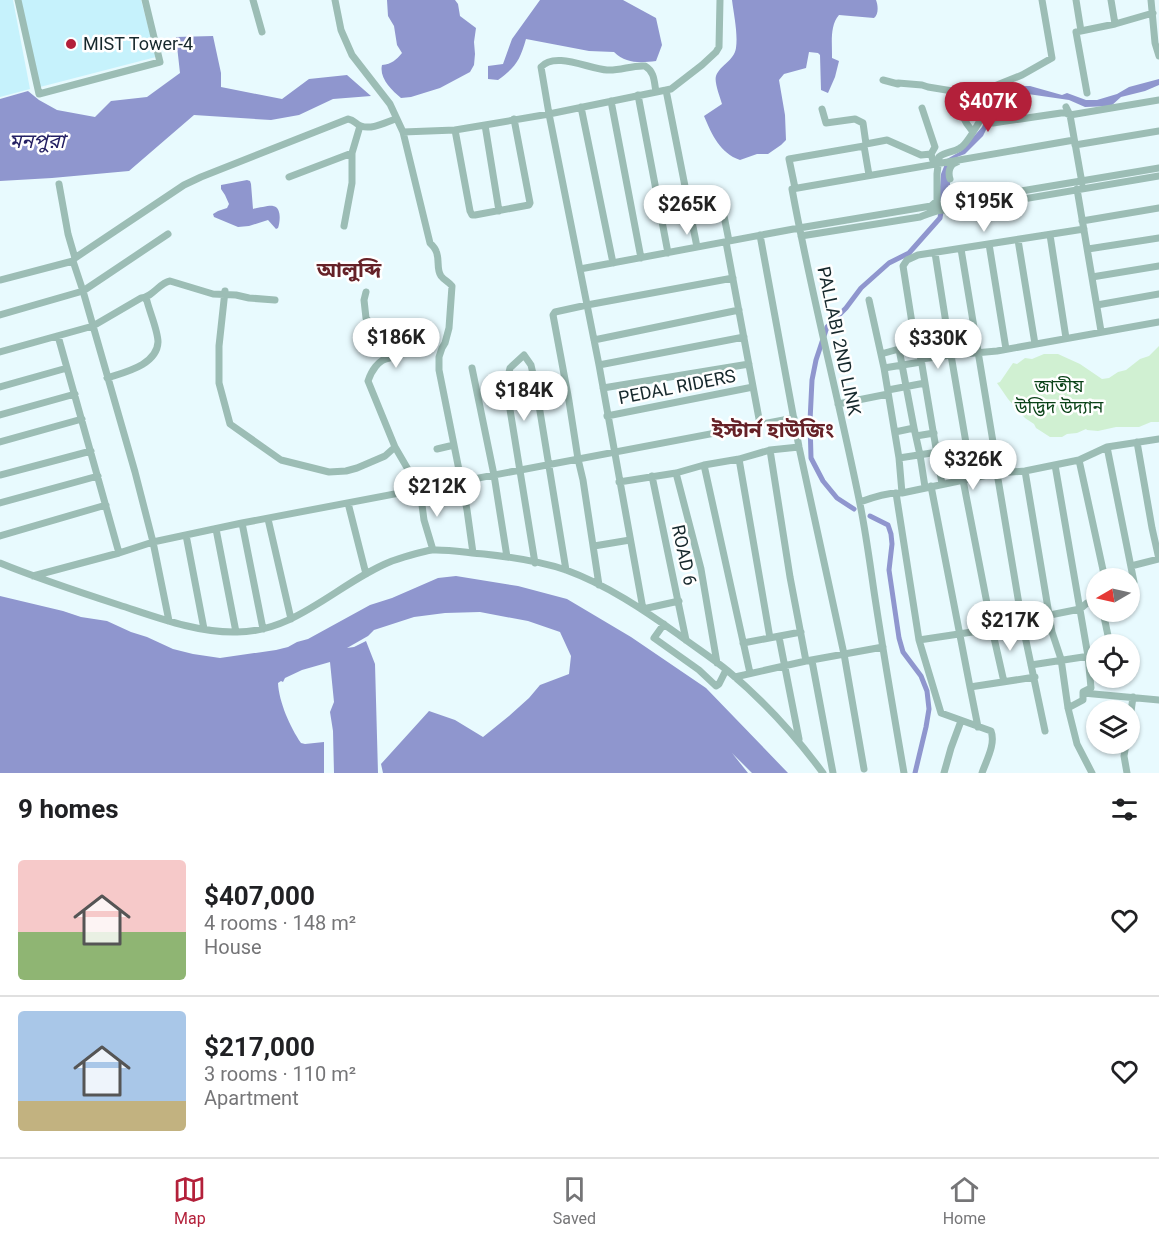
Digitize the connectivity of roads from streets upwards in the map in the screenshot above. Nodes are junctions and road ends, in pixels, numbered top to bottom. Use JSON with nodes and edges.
{"nodes":[{"id":1,"x":18,"y":0,"type":"edge"},
{"id":2,"x":145,"y":0,"type":"edge"},
{"id":3,"x":254,"y":0,"type":"edge"},
{"id":4,"x":335,"y":0,"type":"edge"},
{"id":5,"x":720,"y":0,"type":"edge"},
{"id":6,"x":1042,"y":0,"type":"edge"},
{"id":7,"x":1076,"y":0,"type":"edge"},
{"id":8,"x":1111,"y":0,"type":"edge"},
{"id":9,"x":1151,"y":0,"type":"edge"},
{"id":10,"x":1155,"y":14,"type":"edge"},
{"id":11,"x":1115,"y":24,"type":"junction"},
{"id":12,"x":1081,"y":30,"type":"junction"},
{"id":13,"x":262,"y":32,"type":"dead end"},
{"id":14,"x":1159,"y":56,"type":"edge"},
{"id":15,"x":883,"y":80,"type":"dead end"},
{"id":16,"x":992,"y":87,"type":"junction"},
{"id":17,"x":669,"y":89,"type":"junction"},
{"id":18,"x":950,"y":91,"type":"junction"},
{"id":19,"x":656,"y":92,"type":"junction"},
{"id":20,"x":1087,"y":93,"type":"dead end"},
{"id":21,"x":638,"y":95,"type":"junction"},
{"id":22,"x":975,"y":99,"type":"junction"},
{"id":23,"x":611,"y":100,"type":"junction"},
{"id":24,"x":1159,"y":100,"type":"edge"},
{"id":25,"x":581,"y":107,"type":"junction"},
{"id":26,"x":1066,"y":107,"type":"dead end"},
{"id":27,"x":922,"y":108,"type":"dead end"},
{"id":28,"x":822,"y":110,"type":"dead end"},
{"id":29,"x":984,"y":112,"type":"junction"},
{"id":30,"x":549,"y":114,"type":"junction"},
{"id":31,"x":1070,"y":115,"type":"junction"},
{"id":32,"x":396,"y":118,"type":"junction"},
{"id":33,"x":514,"y":120,"type":"junction"},
{"id":34,"x":993,"y":123,"type":"dead end"},
{"id":35,"x":485,"y":125,"type":"junction"},
{"id":36,"x":360,"y":126,"type":"junction"},
{"id":37,"x":455,"y":130,"type":"junction"},
{"id":38,"x":1159,"y":131,"type":"edge"},
{"id":39,"x":403,"y":132,"type":"junction"},
{"id":40,"x":973,"y":132,"type":"junction"},
{"id":41,"x":1075,"y":143,"type":"junction"},
{"id":42,"x":865,"y":145,"type":"junction"},
{"id":43,"x":961,"y":149,"type":"junction"},
{"id":44,"x":352,"y":153,"type":"junction"},
{"id":45,"x":931,"y":154,"type":"junction"},
{"id":46,"x":965,"y":158,"type":"junction"},
{"id":47,"x":937,"y":164,"type":"junction"},
{"id":48,"x":1159,"y":168,"type":"edge"},
{"id":49,"x":869,"y":175,"type":"junction"},
{"id":50,"x":1159,"y":176,"type":"edge"},
{"id":51,"x":289,"y":177,"type":"dead end"},
{"id":52,"x":951,"y":179,"type":"dead end"},
{"id":53,"x":59,"y":184,"type":"dead end"},
{"id":54,"x":1080,"y":186,"type":"junction"},
{"id":55,"x":795,"y":188,"type":"junction"},
{"id":56,"x":687,"y":197,"type":"junction"},
{"id":57,"x":932,"y":208,"type":"junction"},
{"id":58,"x":1159,"y":208,"type":"edge"},
{"id":59,"x":499,"y":211,"type":"junction"},
{"id":60,"x":1083,"y":225,"type":"junction"},
{"id":61,"x":344,"y":226,"type":"dead end"},
{"id":62,"x":799,"y":228,"type":"junction"},
{"id":63,"x":168,"y":234,"type":"dead end"},
{"id":64,"x":760,"y":235,"type":"junction"},
{"id":65,"x":1050,"y":235,"type":"junction"},
{"id":66,"x":801,"y":236,"type":"junction"},
{"id":67,"x":1159,"y":238,"type":"edge"},
{"id":68,"x":1018,"y":240,"type":"junction"},
{"id":69,"x":727,"y":241,"type":"junction"},
{"id":70,"x":989,"y":244,"type":"junction"},
{"id":71,"x":697,"y":247,"type":"junction"},
{"id":72,"x":961,"y":249,"type":"junction"},
{"id":73,"x":1088,"y":249,"type":"junction"},
{"id":74,"x":668,"y":252,"type":"junction"},
{"id":75,"x":935,"y":253,"type":"junction"},
{"id":76,"x":641,"y":258,"type":"junction"},
{"id":77,"x":74,"y":260,"type":"junction"},
{"id":78,"x":613,"y":263,"type":"junction"},
{"id":79,"x":1159,"y":266,"type":"edge"},
{"id":80,"x":580,"y":269,"type":"junction"},
{"id":81,"x":1092,"y":277,"type":"junction"},
{"id":82,"x":733,"y":278,"type":"junction"},
{"id":83,"x":0,"y":280,"type":"edge"},
{"id":84,"x":83,"y":291,"type":"junction"},
{"id":85,"x":366,"y":292,"type":"dead end"},
{"id":86,"x":224,"y":293,"type":"junction"},
{"id":87,"x":1159,"y":294,"type":"edge"},
{"id":88,"x":145,"y":298,"type":"junction"},
{"id":89,"x":275,"y":300,"type":"dead end"},
{"id":90,"x":869,"y":300,"type":"dead end"},
{"id":91,"x":586,"y":305,"type":"junction"},
{"id":92,"x":1097,"y":305,"type":"junction"},
{"id":93,"x":739,"y":310,"type":"junction"},
{"id":94,"x":0,"y":315,"type":"edge"},
{"id":95,"x":1159,"y":322,"type":"edge"},
{"id":96,"x":93,"y":326,"type":"junction"},
{"id":97,"x":1101,"y":331,"type":"junction"},
{"id":98,"x":58,"y":336,"type":"junction"},
{"id":99,"x":744,"y":337,"type":"junction"},
{"id":100,"x":1066,"y":338,"type":"junction"},
{"id":101,"x":594,"y":340,"type":"junction"},
{"id":102,"x":915,"y":342,"type":"junction"},
{"id":103,"x":1035,"y":344,"type":"junction"},
{"id":104,"x":899,"y":349,"type":"junction"},
{"id":105,"x":1006,"y":349,"type":"junction"},
{"id":106,"x":0,"y":352,"type":"edge"},
{"id":107,"x":978,"y":353,"type":"junction"},
{"id":108,"x":881,"y":354,"type":"junction"},
{"id":109,"x":951,"y":355,"type":"junction"},
{"id":110,"x":921,"y":361,"type":"junction"},
{"id":111,"x":749,"y":364,"type":"junction"},
{"id":112,"x":599,"y":365,"type":"junction"},
{"id":113,"x":902,"y":365,"type":"junction"},
{"id":114,"x":67,"y":368,"type":"junction"},
{"id":115,"x":472,"y":368,"type":"dead end"},
{"id":116,"x":884,"y":368,"type":"junction"},
{"id":117,"x":107,"y":378,"type":"junction"},
{"id":118,"x":926,"y":383,"type":"junction"},
{"id":119,"x":906,"y":386,"type":"junction"},
{"id":120,"x":0,"y":387,"type":"edge"},
{"id":121,"x":753,"y":387,"type":"junction"},
{"id":122,"x":603,"y":388,"type":"junction"},
{"id":123,"x":888,"y":392,"type":"junction"},
{"id":124,"x":75,"y":394,"type":"junction"},
{"id":125,"x":838,"y":405,"type":"junction"},
{"id":126,"x":0,"y":416,"type":"edge"},
{"id":127,"x":607,"y":416,"type":"junction"},
{"id":128,"x":794,"y":418,"type":"junction"},
{"id":129,"x":82,"y":419,"type":"junction"},
{"id":130,"x":760,"y":424,"type":"junction"},
{"id":131,"x":895,"y":432,"type":"junction"},
{"id":132,"x":915,"y":432,"type":"junction"},
{"id":133,"x":934,"y":434,"type":"junction"},
{"id":134,"x":1159,"y":439,"type":"edge"},
{"id":135,"x":0,"y":442,"type":"edge"},
{"id":136,"x":1137,"y":442,"type":"junction"},
{"id":137,"x":454,"y":446,"type":"junction"},
{"id":138,"x":395,"y":447,"type":"junction"},
{"id":139,"x":799,"y":447,"type":"junction"},
{"id":140,"x":1107,"y":447,"type":"junction"},
{"id":141,"x":437,"y":449,"type":"dead end"},
{"id":142,"x":770,"y":450,"type":"junction"},
{"id":143,"x":91,"y":451,"type":"junction"},
{"id":144,"x":614,"y":452,"type":"junction"},
{"id":145,"x":938,"y":452,"type":"junction"},
{"id":146,"x":920,"y":455,"type":"junction"},
{"id":147,"x":899,"y":458,"type":"junction"},
{"id":148,"x":578,"y":459,"type":"junction"},
{"id":149,"x":739,"y":459,"type":"junction"},
{"id":150,"x":1079,"y":460,"type":"junction"},
{"id":151,"x":550,"y":465,"type":"junction"},
{"id":152,"x":704,"y":465,"type":"junction"},
{"id":153,"x":1055,"y":465,"type":"junction"},
{"id":154,"x":521,"y":470,"type":"junction"},
{"id":155,"x":1025,"y":471,"type":"junction"},
{"id":156,"x":998,"y":472,"type":"junction"},
{"id":157,"x":676,"y":473,"type":"junction"},
{"id":158,"x":0,"y":475,"type":"edge"},
{"id":159,"x":494,"y":475,"type":"junction"},
{"id":160,"x":98,"y":476,"type":"junction"},
{"id":161,"x":652,"y":476,"type":"junction"},
{"id":162,"x":972,"y":478,"type":"junction"},
{"id":163,"x":963,"y":480,"type":"junction"},
{"id":164,"x":461,"y":482,"type":"junction"},
{"id":165,"x":619,"y":482,"type":"junction"},
{"id":166,"x":942,"y":484,"type":"junction"},
{"id":167,"x":928,"y":487,"type":"junction"},
{"id":168,"x":420,"y":490,"type":"junction"},
{"id":169,"x":899,"y":493,"type":"junction"},
{"id":170,"x":860,"y":502,"type":"junction"},
{"id":171,"x":0,"y":503,"type":"edge"},
{"id":172,"x":348,"y":503,"type":"junction"},
{"id":173,"x":106,"y":505,"type":"junction"},
{"id":174,"x":268,"y":519,"type":"junction"},
{"id":175,"x":242,"y":523,"type":"junction"},
{"id":176,"x":216,"y":529,"type":"junction"},
{"id":177,"x":186,"y":535,"type":"junction"},
{"id":178,"x":0,"y":536,"type":"edge"},
{"id":179,"x":630,"y":540,"type":"junction"},
{"id":180,"x":153,"y":542,"type":"junction"},
{"id":181,"x":594,"y":546,"type":"junction"},
{"id":182,"x":433,"y":550,"type":"junction"},
{"id":183,"x":119,"y":553,"type":"junction"},
{"id":184,"x":473,"y":553,"type":"junction"},
{"id":185,"x":1158,"y":554,"type":"edge"},
{"id":186,"x":507,"y":557,"type":"junction"},
{"id":187,"x":0,"y":563,"type":"edge"},
{"id":188,"x":535,"y":563,"type":"junction"},
{"id":189,"x":1131,"y":566,"type":"joint"},
{"id":190,"x":1103,"y":568,"type":"edge"},
{"id":191,"x":566,"y":570,"type":"junction"},
{"id":192,"x":366,"y":574,"type":"junction"},
{"id":193,"x":32,"y":576,"type":"junction"},
{"id":194,"x":599,"y":585,"type":"junction"},
{"id":195,"x":679,"y":601,"type":"junction"},
{"id":196,"x":1086,"y":604,"type":"edge"},
{"id":197,"x":643,"y":609,"type":"junction"},
{"id":198,"x":1080,"y":609,"type":"junction"},
{"id":199,"x":1050,"y":615,"type":"junction"},
{"id":200,"x":291,"y":619,"type":"junction"},
{"id":201,"x":169,"y":621,"type":"junction"},
{"id":202,"x":1022,"y":622,"type":"junction"},
{"id":203,"x":664,"y":624,"type":"junction"},
{"id":204,"x":204,"y":629,"type":"junction"},
{"id":205,"x":263,"y":629,"type":"junction"},
{"id":206,"x":992,"y":629,"type":"junction"},
{"id":207,"x":801,"y":632,"type":"junction"},
{"id":208,"x":236,"y":633,"type":"junction"},
{"id":209,"x":960,"y":634,"type":"junction"},
{"id":210,"x":779,"y":637,"type":"junction"},
{"id":211,"x":770,"y":638,"type":"junction"},
{"id":212,"x":686,"y":640,"type":"junction"},
{"id":213,"x":919,"y":640,"type":"junction"},
{"id":214,"x":743,"y":643,"type":"junction"},
{"id":215,"x":1086,"y":644,"type":"edge"},
{"id":216,"x":882,"y":647,"type":"junction"},
{"id":217,"x":844,"y":654,"type":"junction"},
{"id":218,"x":1086,"y":656,"type":"edge"},
{"id":219,"x":1061,"y":659,"type":"junction"},
{"id":220,"x":809,"y":661,"type":"junction"},
{"id":221,"x":717,"y":663,"type":"junction"},
{"id":222,"x":1031,"y":665,"type":"junction"},
{"id":223,"x":785,"y":666,"type":"junction"},
{"id":224,"x":726,"y":670,"type":"junction"},
{"id":225,"x":750,"y":673,"type":"junction"},
{"id":226,"x":735,"y":677,"type":"junction"},
{"id":227,"x":1035,"y":677,"type":"junction"},
{"id":228,"x":1005,"y":682,"type":"junction"},
{"id":229,"x":970,"y":687,"type":"junction"},
{"id":230,"x":1091,"y":688,"type":"edge"},
{"id":231,"x":1083,"y":693,"type":"junction"},
{"id":232,"x":1133,"y":697,"type":"junction"},
{"id":233,"x":1133,"y":700,"type":"edge"},
{"id":234,"x":1159,"y":700,"type":"edge"},
{"id":235,"x":1068,"y":708,"type":"junction"},
{"id":236,"x":961,"y":721,"type":"junction"},
{"id":237,"x":978,"y":727,"type":"junction"},
{"id":238,"x":1045,"y":731,"type":"dead end"},
{"id":239,"x":800,"y":741,"type":"junction"},
{"id":240,"x":1124,"y":754,"type":"edge"},
{"id":241,"x":864,"y":769,"type":"dead end"},
{"id":242,"x":823,"y":773,"type":"edge"},
{"id":243,"x":833,"y":773,"type":"edge"},
{"id":244,"x":904,"y":773,"type":"edge"},
{"id":245,"x":944,"y":773,"type":"edge"},
{"id":246,"x":982,"y":773,"type":"edge"},
{"id":247,"x":1092,"y":773,"type":"edge"},
{"id":248,"x":1127,"y":773,"type":"edge"}],
"edges":[{"from":1,"to":2,"type":"street"},
{"from":3,"to":13,"type":"street"},
{"from":4,"to":32,"type":"street"},
{"from":5,"to":17,"type":"street"},
{"from":6,"to":16,"type":"street"},
{"from":7,"to":12,"type":"street"},
{"from":8,"to":11,"type":"street"},
{"from":9,"to":10,"type":"street"},
{"from":10,"to":11,"type":"street"},
{"from":10,"to":14,"type":"street"},
{"from":11,"to":12,"type":"street"},
{"from":12,"to":20,"type":"street"},
{"from":15,"to":18,"type":"street"},
{"from":16,"to":22,"type":"street"},
{"from":16,"to":29,"type":"street"},
{"from":17,"to":19,"type":"street"},
{"from":17,"to":56,"type":"street"},
{"from":18,"to":22,"type":"street"},
{"from":18,"to":40,"type":"street"},
{"from":19,"to":21,"type":"street"},
{"from":19,"to":30,"type":"street"},
{"from":21,"to":23,"type":"street"},
{"from":21,"to":74,"type":"street"},
{"from":22,"to":29,"type":"street"},
{"from":23,"to":25,"type":"street"},
{"from":23,"to":76,"type":"street"},
{"from":24,"to":31,"type":"street"},
{"from":25,"to":30,"type":"street"},
{"from":25,"to":78,"type":"street"},
{"from":26,"to":31,"type":"street"},
{"from":27,"to":45,"type":"street"},
{"from":28,"to":42,"type":"street"},
{"from":29,"to":40,"type":"street"},
{"from":30,"to":33,"type":"street"},
{"from":30,"to":80,"type":"street"},
{"from":31,"to":34,"type":"street"},
{"from":31,"to":41,"type":"street"},
{"from":32,"to":36,"type":"street"},
{"from":32,"to":39,"type":"street"},
{"from":33,"to":35,"type":"street"},
{"from":33,"to":59,"type":"street"},
{"from":35,"to":37,"type":"street"},
{"from":35,"to":59,"type":"street"},
{"from":36,"to":44,"type":"street"},
{"from":36,"to":77,"type":"street"},
{"from":37,"to":39,"type":"street"},
{"from":37,"to":59,"type":"street"},
{"from":38,"to":41,"type":"street"},
{"from":39,"to":137,"type":"street"},
{"from":40,"to":43,"type":"street"},
{"from":41,"to":46,"type":"street"},
{"from":41,"to":54,"type":"street"},
{"from":42,"to":45,"type":"street"},
{"from":42,"to":49,"type":"street"},
{"from":42,"to":55,"type":"street","name":"PALLABI 2ND LINK"},
{"from":43,"to":46,"type":"street"},
{"from":43,"to":47,"type":"street"},
{"from":44,"to":51,"type":"street"},
{"from":44,"to":61,"type":"street"},
{"from":45,"to":47,"type":"street"},
{"from":46,"to":47,"type":"street"},
{"from":46,"to":52,"type":"street"},
{"from":47,"to":49,"type":"street"},
{"from":47,"to":57,"type":"street"},
{"from":48,"to":54,"type":"street"},
{"from":49,"to":55,"type":"street"},
{"from":50,"to":54,"type":"street"},
{"from":53,"to":77,"type":"street"},
{"from":54,"to":57,"type":"street"},
{"from":54,"to":60,"type":"street"},
{"from":55,"to":62,"type":"street","name":"PALLABI 2ND LINK"},
{"from":56,"to":69,"type":"street"},
{"from":56,"to":71,"type":"street"},
{"from":57,"to":62,"type":"street"},
{"from":57,"to":66,"type":"street"},
{"from":58,"to":60,"type":"street"},
{"from":60,"to":65,"type":"street"},
{"from":60,"to":73,"type":"street"},
{"from":62,"to":64,"type":"street"},
{"from":62,"to":66,"type":"street","name":"PALLABI 2ND LINK"},
{"from":63,"to":84,"type":"street"},
{"from":64,"to":69,"type":"street"},
{"from":64,"to":128,"type":"street"},
{"from":65,"to":68,"type":"street"},
{"from":65,"to":100,"type":"street"},
{"from":66,"to":125,"type":"street","name":"PALLABI 2ND LINK"},
{"from":67,"to":73,"type":"street"},
{"from":68,"to":70,"type":"street"},
{"from":68,"to":103,"type":"street"},
{"from":69,"to":71,"type":"street"},
{"from":69,"to":82,"type":"street"},
{"from":70,"to":72,"type":"street"},
{"from":70,"to":105,"type":"street"},
{"from":71,"to":74,"type":"street"},
{"from":72,"to":75,"type":"street"},
{"from":72,"to":107,"type":"street"},
{"from":73,"to":81,"type":"street"},
{"from":74,"to":76,"type":"street"},
{"from":75,"to":102,"type":"street"},
{"from":75,"to":109,"type":"street"},
{"from":76,"to":78,"type":"street"},
{"from":77,"to":83,"type":"street"},
{"from":77,"to":84,"type":"street"},
{"from":78,"to":80,"type":"street"},
{"from":79,"to":81,"type":"street"},
{"from":80,"to":91,"type":"street"},
{"from":81,"to":92,"type":"street"},
{"from":82,"to":91,"type":"street"},
{"from":82,"to":93,"type":"street"},
{"from":84,"to":94,"type":"street"},
{"from":84,"to":96,"type":"street"},
{"from":85,"to":138,"type":"street"},
{"from":86,"to":88,"type":"street"},
{"from":86,"to":89,"type":"street"},
{"from":86,"to":138,"type":"street"},
{"from":87,"to":92,"type":"street"},
{"from":88,"to":96,"type":"street"},
{"from":88,"to":117,"type":"street"},
{"from":90,"to":108,"type":"street"},
{"from":91,"to":101,"type":"street"},
{"from":91,"to":148,"type":"street"},
{"from":92,"to":97,"type":"street"},
{"from":93,"to":99,"type":"street"},
{"from":93,"to":101,"type":"street"},
{"from":95,"to":97,"type":"street"},
{"from":96,"to":98,"type":"street"},
{"from":96,"to":117,"type":"street"},
{"from":97,"to":100,"type":"street"},
{"from":98,"to":106,"type":"street"},
{"from":98,"to":114,"type":"street"},
{"from":99,"to":111,"type":"street"},
{"from":99,"to":112,"type":"street"},
{"from":100,"to":103,"type":"street"},
{"from":101,"to":112,"type":"street"},
{"from":102,"to":104,"type":"street"},
{"from":102,"to":110,"type":"street"},
{"from":103,"to":105,"type":"street"},
{"from":104,"to":108,"type":"street"},
{"from":104,"to":113,"type":"street"},
{"from":105,"to":107,"type":"street"},
{"from":107,"to":109,"type":"street"},
{"from":107,"to":156,"type":"street"},
{"from":108,"to":116,"type":"street"},
{"from":109,"to":110,"type":"street"},
{"from":109,"to":162,"type":"street"},
{"from":110,"to":113,"type":"street"},
{"from":110,"to":118,"type":"street"},
{"from":111,"to":121,"type":"street"},
{"from":111,"to":122,"type":"street"},
{"from":112,"to":122,"type":"street"},
{"from":113,"to":116,"type":"street"},
{"from":113,"to":119,"type":"street"},
{"from":114,"to":120,"type":"street"},
{"from":114,"to":124,"type":"street"},
{"from":115,"to":159,"type":"street"},
{"from":116,"to":123,"type":"street"},
{"from":117,"to":180,"type":"street"},
{"from":118,"to":119,"type":"street"},
{"from":118,"to":133,"type":"street"},
{"from":119,"to":123,"type":"street"},
{"from":119,"to":132,"type":"street"},
{"from":121,"to":127,"type":"street","name":"PEDAL RIDERS"},
{"from":121,"to":130,"type":"street"},
{"from":122,"to":127,"type":"street"},
{"from":123,"to":125,"type":"street"},
{"from":123,"to":131,"type":"street"},
{"from":124,"to":126,"type":"street"},
{"from":124,"to":129,"type":"street"},
{"from":125,"to":170,"type":"street","name":"PALLABI 2ND LINK"},
{"from":127,"to":144,"type":"street"},
{"from":128,"to":130,"type":"street"},
{"from":128,"to":139,"type":"street"},
{"from":129,"to":135,"type":"street"},
{"from":129,"to":143,"type":"street"},
{"from":130,"to":144,"type":"street"},
{"from":131,"to":132,"type":"street"},
{"from":131,"to":147,"type":"street"},
{"from":132,"to":133,"type":"street"},
{"from":132,"to":146,"type":"street"},
{"from":133,"to":145,"type":"street"},
{"from":134,"to":136,"type":"street"},
{"from":136,"to":140,"type":"street"},
{"from":136,"to":185,"type":"street"},
{"from":137,"to":141,"type":"street"},
{"from":137,"to":164,"type":"street"},
{"from":138,"to":168,"type":"street"},
{"from":139,"to":142,"type":"street"},
{"from":139,"to":217,"type":"street"},
{"from":140,"to":150,"type":"street"},
{"from":140,"to":189,"type":"street"},
{"from":142,"to":149,"type":"street"},
{"from":142,"to":207,"type":"street"},
{"from":143,"to":158,"type":"street"},
{"from":143,"to":160,"type":"street"},
{"from":144,"to":148,"type":"street"},
{"from":144,"to":165,"type":"street"},
{"from":145,"to":146,"type":"street"},
{"from":145,"to":166,"type":"street"},
{"from":146,"to":147,"type":"street"},
{"from":146,"to":167,"type":"street"},
{"from":147,"to":169,"type":"street"},
{"from":148,"to":151,"type":"street"},
{"from":148,"to":181,"type":"street"},
{"from":149,"to":152,"type":"street"},
{"from":149,"to":211,"type":"street"},
{"from":150,"to":153,"type":"street"},
{"from":150,"to":190,"type":"street"},
{"from":151,"to":154,"type":"street"},
{"from":151,"to":154,"type":"street"},
{"from":151,"to":191,"type":"street"},
{"from":152,"to":157,"type":"street"},
{"from":152,"to":214,"type":"street"},
{"from":153,"to":155,"type":"street"},
{"from":153,"to":198,"type":"street"},
{"from":154,"to":159,"type":"street"},
{"from":154,"to":188,"type":"street"},
{"from":155,"to":156,"type":"street"},
{"from":155,"to":199,"type":"street"},
{"from":156,"to":162,"type":"street"},
{"from":156,"to":202,"type":"street"},
{"from":157,"to":161,"type":"street"},
{"from":157,"to":221,"type":"street"},
{"from":159,"to":164,"type":"street"},
{"from":159,"to":186,"type":"street"},
{"from":160,"to":171,"type":"street"},
{"from":160,"to":173,"type":"street"},
{"from":161,"to":165,"type":"street"},
{"from":161,"to":195,"type":"street","name":"ROAD 6"},
{"from":162,"to":163,"type":"street"},
{"from":163,"to":166,"type":"street"},
{"from":163,"to":206,"type":"street"},
{"from":164,"to":168,"type":"street"},
{"from":164,"to":184,"type":"street"},
{"from":165,"to":179,"type":"street"},
{"from":166,"to":167,"type":"street"},
{"from":167,"to":169,"type":"street"},
{"from":167,"to":209,"type":"street"},
{"from":168,"to":172,"type":"street"},
{"from":168,"to":182,"type":"street"},
{"from":169,"to":170,"type":"street"},
{"from":169,"to":213,"type":"street"},
{"from":170,"to":216,"type":"street","name":"PALLABI 2ND LINK"},
{"from":172,"to":174,"type":"street"},
{"from":172,"to":192,"type":"street"},
{"from":173,"to":178,"type":"street"},
{"from":173,"to":183,"type":"street"},
{"from":174,"to":175,"type":"street"},
{"from":174,"to":200,"type":"street"},
{"from":175,"to":176,"type":"street"},
{"from":175,"to":205,"type":"street"},
{"from":176,"to":177,"type":"street"},
{"from":176,"to":208,"type":"street"},
{"from":177,"to":180,"type":"street"},
{"from":177,"to":204,"type":"street"},
{"from":179,"to":181,"type":"street"},
{"from":179,"to":197,"type":"street"},
{"from":180,"to":183,"type":"street"},
{"from":180,"to":201,"type":"street"},
{"from":181,"to":194,"type":"street"},
{"from":182,"to":184,"type":"street"},
{"from":182,"to":192,"type":"street"},
{"from":183,"to":193,"type":"street"},
{"from":184,"to":186,"type":"street"},
{"from":185,"to":189,"type":"street"},
{"from":186,"to":188,"type":"street"},
{"from":187,"to":193,"type":"street"},
{"from":188,"to":191,"type":"street"},
{"from":191,"to":194,"type":"street"},
{"from":192,"to":200,"type":"street"},
{"from":193,"to":201,"type":"street"},
{"from":194,"to":197,"type":"street"},
{"from":195,"to":197,"type":"street"},
{"from":195,"to":212,"type":"street","name":"ROAD 6"},
{"from":196,"to":198,"type":"street"},
{"from":197,"to":203,"type":"street"},
{"from":198,"to":199,"type":"street"},
{"from":198,"to":215,"type":"street"},
{"from":199,"to":202,"type":"street"},
{"from":199,"to":219,"type":"street"},
{"from":200,"to":205,"type":"street"},
{"from":201,"to":204,"type":"street"},
{"from":202,"to":206,"type":"street"},
{"from":202,"to":222,"type":"street"},
{"from":203,"to":212,"type":"street"},
{"from":203,"to":224,"type":"street"},
{"from":204,"to":208,"type":"street"},
{"from":205,"to":208,"type":"street"},
{"from":206,"to":209,"type":"street"},
{"from":206,"to":228,"type":"street"},
{"from":207,"to":210,"type":"street"},
{"from":207,"to":220,"type":"street"},
{"from":209,"to":213,"type":"street"},
{"from":209,"to":229,"type":"street"},
{"from":210,"to":211,"type":"street"},
{"from":210,"to":223,"type":"street"},
{"from":211,"to":214,"type":"street"},
{"from":212,"to":221,"type":"street"},
{"from":213,"to":236,"type":"street"},
{"from":214,"to":225,"type":"street"},
{"from":216,"to":217,"type":"street"},
{"from":216,"to":244,"type":"street","name":"PALLABI 2ND LINK"},
{"from":217,"to":220,"type":"street"},
{"from":217,"to":241,"type":"street"},
{"from":218,"to":219,"type":"street"},
{"from":219,"to":222,"type":"street"},
{"from":219,"to":235,"type":"street"},
{"from":220,"to":223,"type":"street"},
{"from":220,"to":243,"type":"street"},
{"from":221,"to":224,"type":"street"},
{"from":222,"to":227,"type":"street"},
{"from":223,"to":225,"type":"street"},
{"from":223,"to":239,"type":"street"},
{"from":224,"to":226,"type":"street"},
{"from":225,"to":226,"type":"street"},
{"from":226,"to":239,"type":"street"},
{"from":227,"to":228,"type":"street"},
{"from":227,"to":238,"type":"street"},
{"from":228,"to":229,"type":"street"},
{"from":229,"to":237,"type":"street"},
{"from":230,"to":231,"type":"street"},
{"from":231,"to":232,"type":"street"},
{"from":231,"to":235,"type":"street"},
{"from":232,"to":233,"type":"street"},
{"from":232,"to":234,"type":"street"},
{"from":235,"to":247,"type":"street"},
{"from":236,"to":237,"type":"street"},
{"from":236,"to":245,"type":"street"},
{"from":237,"to":246,"type":"street"},
{"from":239,"to":242,"type":"street"},
{"from":240,"to":248,"type":"street"}]}
